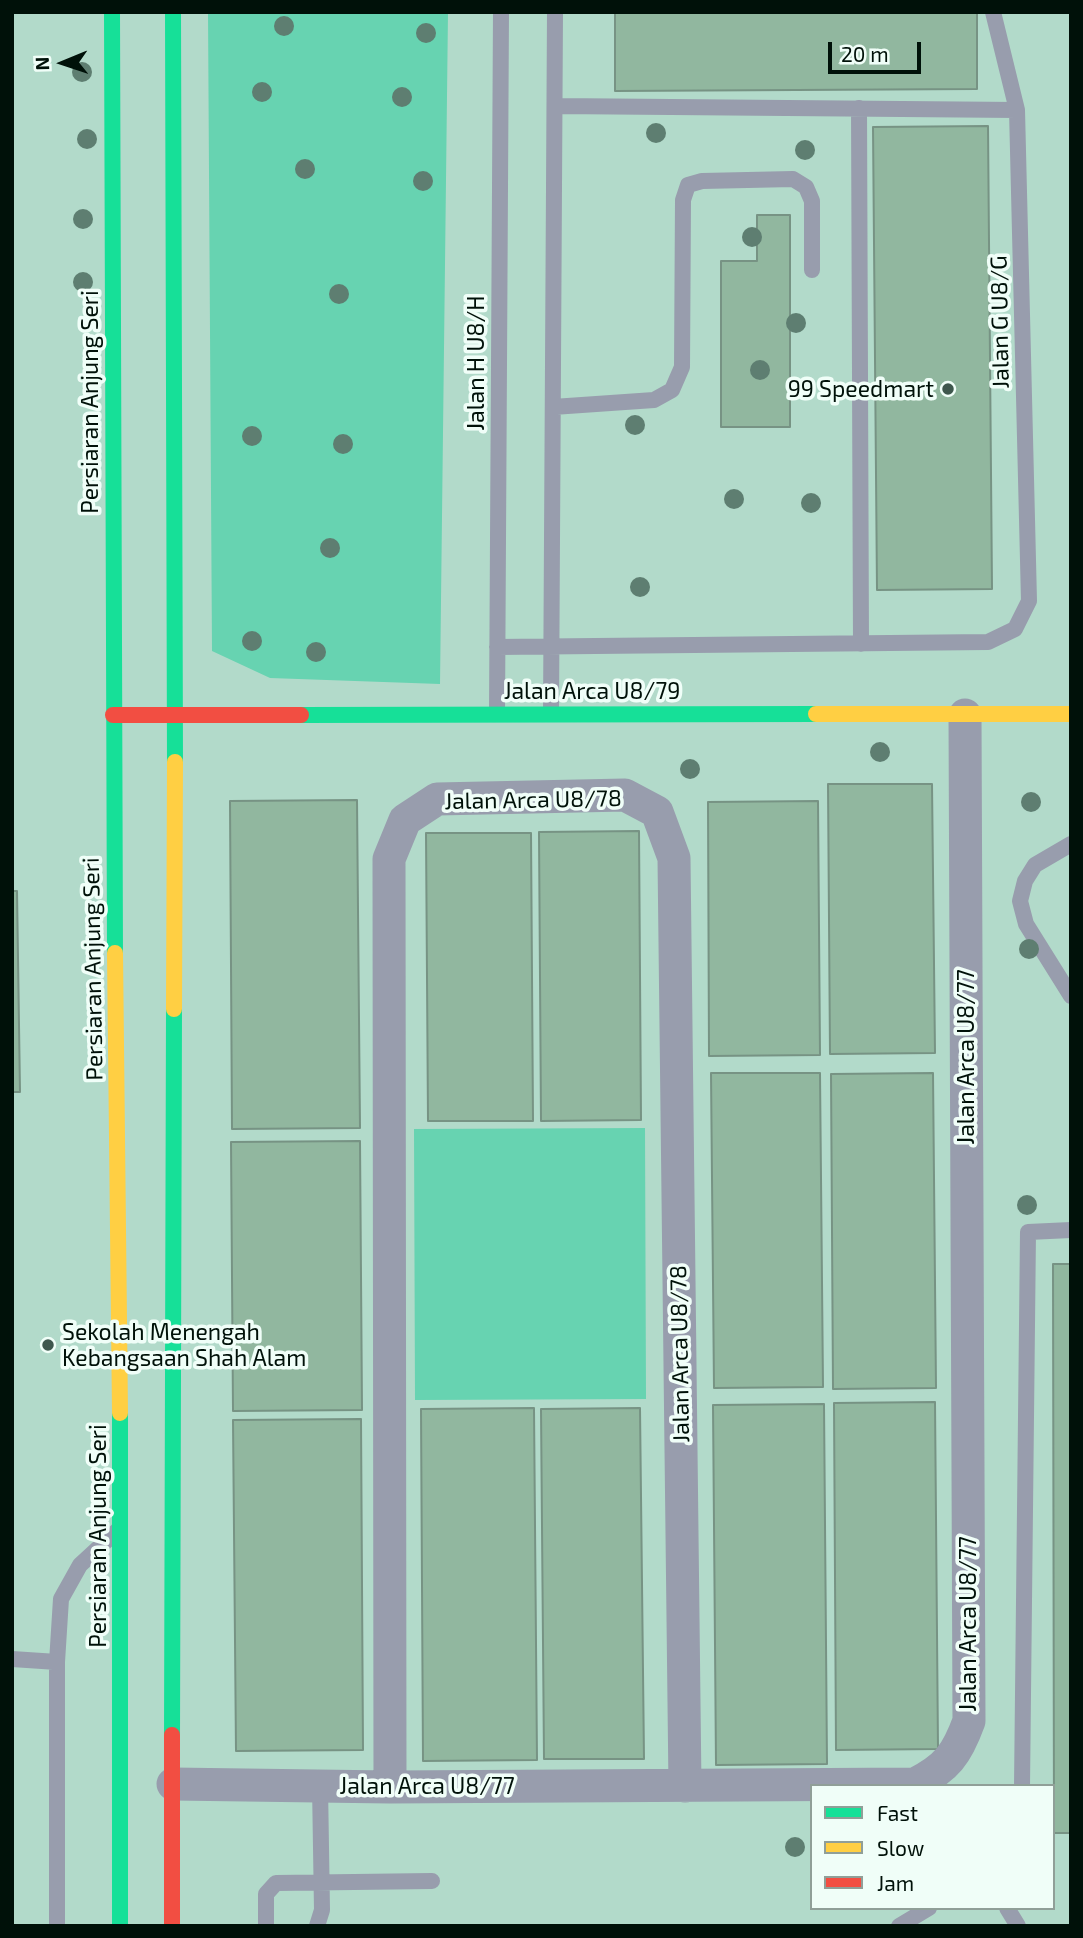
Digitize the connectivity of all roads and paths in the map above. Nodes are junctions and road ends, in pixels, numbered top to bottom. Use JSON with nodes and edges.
{"nodes":[{"id":1,"x":112,"y":12,"type":"edge"},
{"id":2,"x":173,"y":12,"type":"edge"},
{"id":3,"x":501,"y":12,"type":"edge"},
{"id":4,"x":555,"y":12,"type":"edge"},
{"id":5,"x":993,"y":12,"type":"edge"},
{"id":6,"x":556,"y":106,"type":"junction"},
{"id":7,"x":859,"y":108,"type":"junction"},
{"id":8,"x":1017,"y":110,"type":"junction"},
{"id":9,"x":812,"y":270,"type":"dead end"},
{"id":10,"x":553,"y":407,"type":"junction"},
{"id":11,"x":861,"y":644,"type":"junction"},
{"id":12,"x":497,"y":647,"type":"junction"},
{"id":13,"x":551,"y":648,"type":"junction"},
{"id":14,"x":497,"y":713,"type":"junction"},
{"id":15,"x":551,"y":713,"type":"junction"},
{"id":16,"x":175,"y":714,"type":"junction"},
{"id":17,"x":1071,"y":714,"type":"edge"},
{"id":18,"x":113,"y":715,"type":"junction"},
{"id":19,"x":965,"y":715,"type":"junction"},
{"id":20,"x":1071,"y":844,"type":"edge"},
{"id":21,"x":1071,"y":996,"type":"edge"},
{"id":22,"x":1071,"y":1230,"type":"edge"},
{"id":23,"x":121,"y":1527,"type":"junction"},
{"id":24,"x":12,"y":1659,"type":"edge"},
{"id":25,"x":57,"y":1662,"type":"junction"},
{"id":26,"x":173,"y":1784,"type":"junction"},
{"id":27,"x":915,"y":1784,"type":"edge"},
{"id":28,"x":1022,"y":1784,"type":"edge"},
{"id":29,"x":320,"y":1785,"type":"junction"},
{"id":30,"x":810,"y":1785,"type":"edge"},
{"id":31,"x":685,"y":1786,"type":"junction"},
{"id":32,"x":390,"y":1787,"type":"junction"},
{"id":33,"x":321,"y":1881,"type":"junction"},
{"id":34,"x":432,"y":1881,"type":"dead end"},
{"id":35,"x":926,"y":1910,"type":"edge"},
{"id":36,"x":1008,"y":1910,"type":"edge"},
{"id":37,"x":57,"y":1926,"type":"edge"},
{"id":38,"x":120,"y":1926,"type":"edge"},
{"id":39,"x":172,"y":1926,"type":"edge"},
{"id":40,"x":266,"y":1926,"type":"edge"},
{"id":41,"x":317,"y":1926,"type":"edge"},
{"id":42,"x":899,"y":1926,"type":"edge"},
{"id":43,"x":1018,"y":1926,"type":"edge"}],
"edges":[{"from":1,"to":18,"type":"street","name":"Persiaran Anjung Seri"},
{"from":2,"to":16,"type":"street"},
{"from":3,"to":12,"type":"lane","name":"Jalan H U8/H"},
{"from":4,"to":6,"type":"lane"},
{"from":5,"to":8,"type":"lane","name":"Jalan G U8/G"},
{"from":6,"to":7,"type":"lane"},
{"from":6,"to":10,"type":"lane"},
{"from":7,"to":8,"type":"lane"},
{"from":7,"to":11,"type":"lane"},
{"from":8,"to":11,"type":"lane","name":"Jalan G U8/G"},
{"from":9,"to":10,"type":"lane"},
{"from":10,"to":13,"type":"lane"},
{"from":11,"to":13,"type":"lane"},
{"from":12,"to":13,"type":"lane"},
{"from":12,"to":14,"type":"lane","name":"Jalan H U8/H"},
{"from":13,"to":15,"type":"lane"},
{"from":14,"to":15,"type":"street","name":"Jalan Arca U8/79"},
{"from":14,"to":16,"type":"street","name":"Jalan Arca U8/79"},
{"from":15,"to":19,"type":"street","name":"Jalan Arca U8/79"},
{"from":16,"to":18,"type":"street","name":"Jalan Arca U8/79"},
{"from":16,"to":26,"type":"street"},
{"from":17,"to":19,"type":"street","name":"Jalan Arca U8/79"},
{"from":18,"to":23,"type":"street","name":"Persiaran Anjung Seri"},
{"from":19,"to":27,"type":"street","name":"Jalan Arca U8/77"},
{"from":20,"to":21,"type":"lane"},
{"from":22,"to":28,"type":"lane"},
{"from":23,"to":25,"type":"lane"},
{"from":23,"to":38,"type":"street","name":"Persiaran Anjung Seri"},
{"from":24,"to":25,"type":"lane"},
{"from":25,"to":37,"type":"lane"},
{"from":26,"to":29,"type":"street","name":"Jalan Arca U8/77"},
{"from":26,"to":39,"type":"street"},
{"from":29,"to":32,"type":"street","name":"Jalan Arca U8/77"},
{"from":29,"to":33,"type":"lane"},
{"from":30,"to":31,"type":"street","name":"Jalan Arca U8/77"},
{"from":31,"to":32,"type":"street","name":"Jalan Arca U8/77"},
{"from":31,"to":32,"type":"street","name":"Jalan Arca U8/78"},
{"from":33,"to":34,"type":"lane"},
{"from":33,"to":40,"type":"lane"},
{"from":33,"to":41,"type":"lane"},
{"from":35,"to":42,"type":"lane"},
{"from":36,"to":43,"type":"lane"}]}
